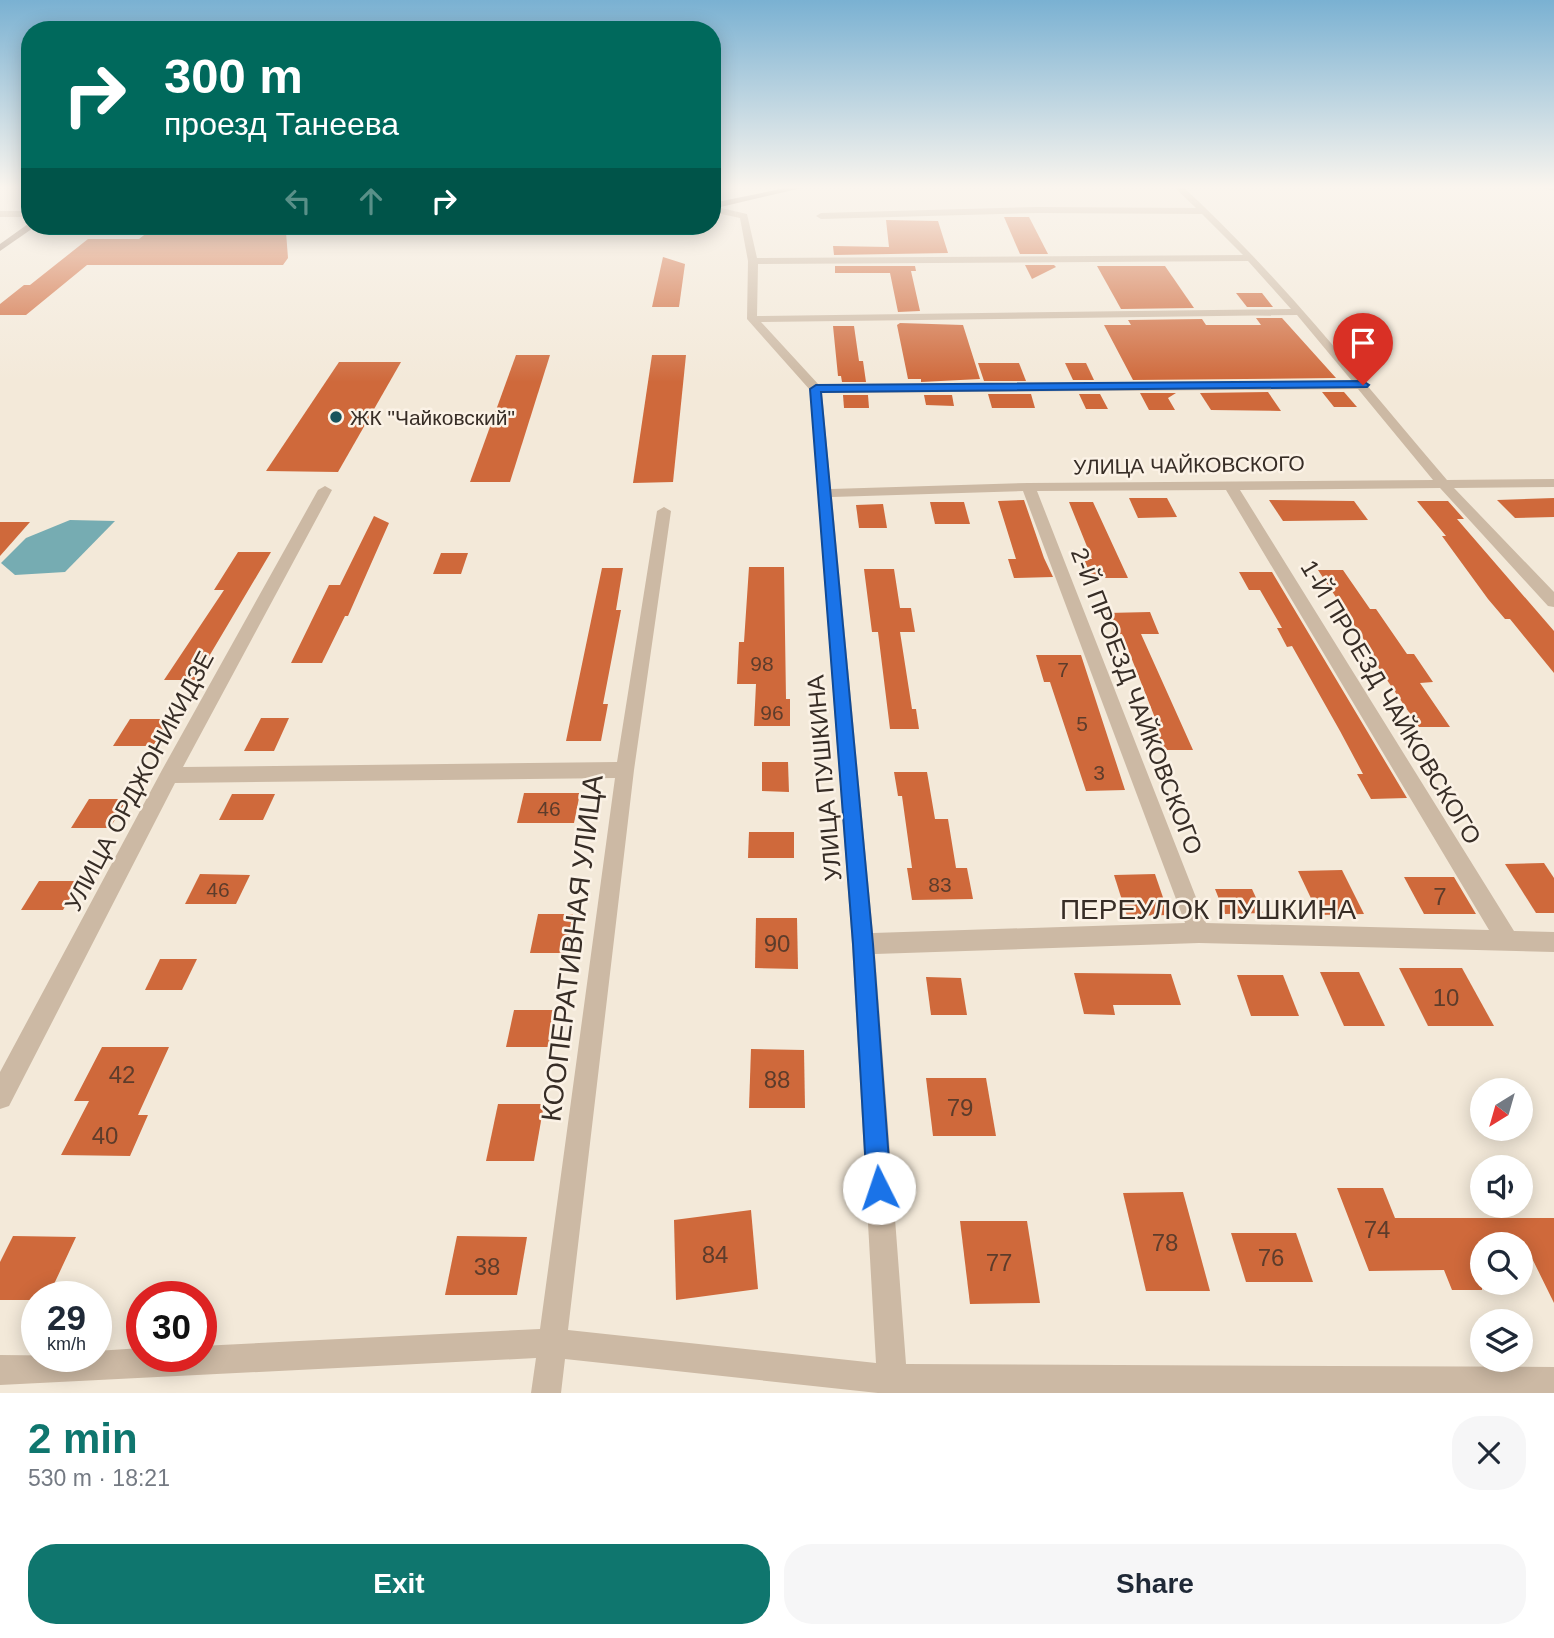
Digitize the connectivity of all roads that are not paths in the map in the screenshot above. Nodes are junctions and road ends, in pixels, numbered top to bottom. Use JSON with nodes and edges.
{"nodes":[{"id":1,"x":751,"y":252,"type":"edge"},
{"id":2,"x":1244,"y":252,"type":"edge"},
{"id":3,"x":1250,"y":258,"type":"junction"},
{"id":4,"x":753,"y":261,"type":"junction"},
{"id":5,"x":1298,"y":312,"type":"junction"},
{"id":6,"x":752,"y":319,"type":"junction"},
{"id":7,"x":1363,"y":385,"type":"junction"},
{"id":8,"x":816,"y":389,"type":"junction"},
{"id":9,"x":1441,"y":482,"type":"junction"},
{"id":10,"x":1554,"y":483,"type":"edge"},
{"id":11,"x":1231,"y":486,"type":"junction"},
{"id":12,"x":1028,"y":487,"type":"junction"},
{"id":13,"x":325,"y":490,"type":"dead end"},
{"id":14,"x":824,"y":493,"type":"junction"},
{"id":15,"x":664,"y":511,"type":"dead end"},
{"id":16,"x":1554,"y":602,"type":"edge"},
{"id":17,"x":625,"y":770,"type":"junction"},
{"id":18,"x":169,"y":775,"type":"junction"},
{"id":19,"x":1199,"y":933,"type":"junction"},
{"id":20,"x":1554,"y":942,"type":"edge"},
{"id":21,"x":1509,"y":943,"type":"junction"},
{"id":22,"x":863,"y":944,"type":"junction"},
{"id":23,"x":0,"y":1097,"type":"edge"},
{"id":24,"x":552,"y":1343,"type":"junction"},
{"id":25,"x":0,"y":1370,"type":"edge"},
{"id":26,"x":1554,"y":1382,"type":"edge"},
{"id":27,"x":893,"y":1386,"type":"edge"},
{"id":28,"x":1333,"y":1388,"type":"edge"},
{"id":29,"x":546,"y":1393,"type":"edge"}],
"edges":[{"from":1,"to":4,"type":"street"},
{"from":2,"to":3,"type":"street"},
{"from":3,"to":4,"type":"street"},
{"from":3,"to":5,"type":"street"},
{"from":4,"to":6,"type":"street"},
{"from":5,"to":6,"type":"street"},
{"from":5,"to":7,"type":"street"},
{"from":6,"to":8,"type":"street"},
{"from":7,"to":8,"type":"street"},
{"from":7,"to":9,"type":"street"},
{"from":8,"to":14,"type":"street","name":"УЛИЦА ПУШКИНА"},
{"from":9,"to":10,"type":"street","name":"УЛИЦА ЧАЙКОВСКОГО"},
{"from":9,"to":11,"type":"street","name":"УЛИЦА ЧАЙКОВСКОГО"},
{"from":9,"to":16,"type":"street"},
{"from":11,"to":12,"type":"street","name":"УЛИЦА ЧАЙКОВСКОГО"},
{"from":11,"to":21,"type":"street","name":"1-Й ПРОЕЗД ЧАЙКОВСКОГО"},
{"from":12,"to":14,"type":"street","name":"УЛИЦА ЧАЙКОВСКОГО"},
{"from":12,"to":19,"type":"street","name":"2-Й ПРОЕЗД ЧАЙКОВСКОГО"},
{"from":13,"to":18,"type":"street","name":"УЛИЦА ОРДЖОНИКИДЗЕ"},
{"from":14,"to":22,"type":"street","name":"УЛИЦА ПУШКИНА"},
{"from":15,"to":17,"type":"street","name":"КООПЕРАТИВНАЯ УЛИЦА"},
{"from":17,"to":18,"type":"street"},
{"from":17,"to":24,"type":"street","name":"КООПЕРАТИВНАЯ УЛИЦА"},
{"from":18,"to":23,"type":"street","name":"УЛИЦА ОРДЖОНИКИДЗЕ"},
{"from":19,"to":21,"type":"street","name":"ПЕРЕУЛОК ПУШКИНА"},
{"from":19,"to":22,"type":"street","name":"ПЕРЕУЛОК ПУШКИНА"},
{"from":20,"to":21,"type":"street","name":"ПЕРЕУЛОК ПУШКИНА"},
{"from":22,"to":27,"type":"street","name":"УЛИЦА ПУШКИНА"},
{"from":24,"to":25,"type":"street"},
{"from":24,"to":27,"type":"street"},
{"from":24,"to":29,"type":"street","name":"КООПЕРАТИВНАЯ УЛИЦА"},
{"from":26,"to":28,"type":"street"},
{"from":27,"to":28,"type":"street"}]}
